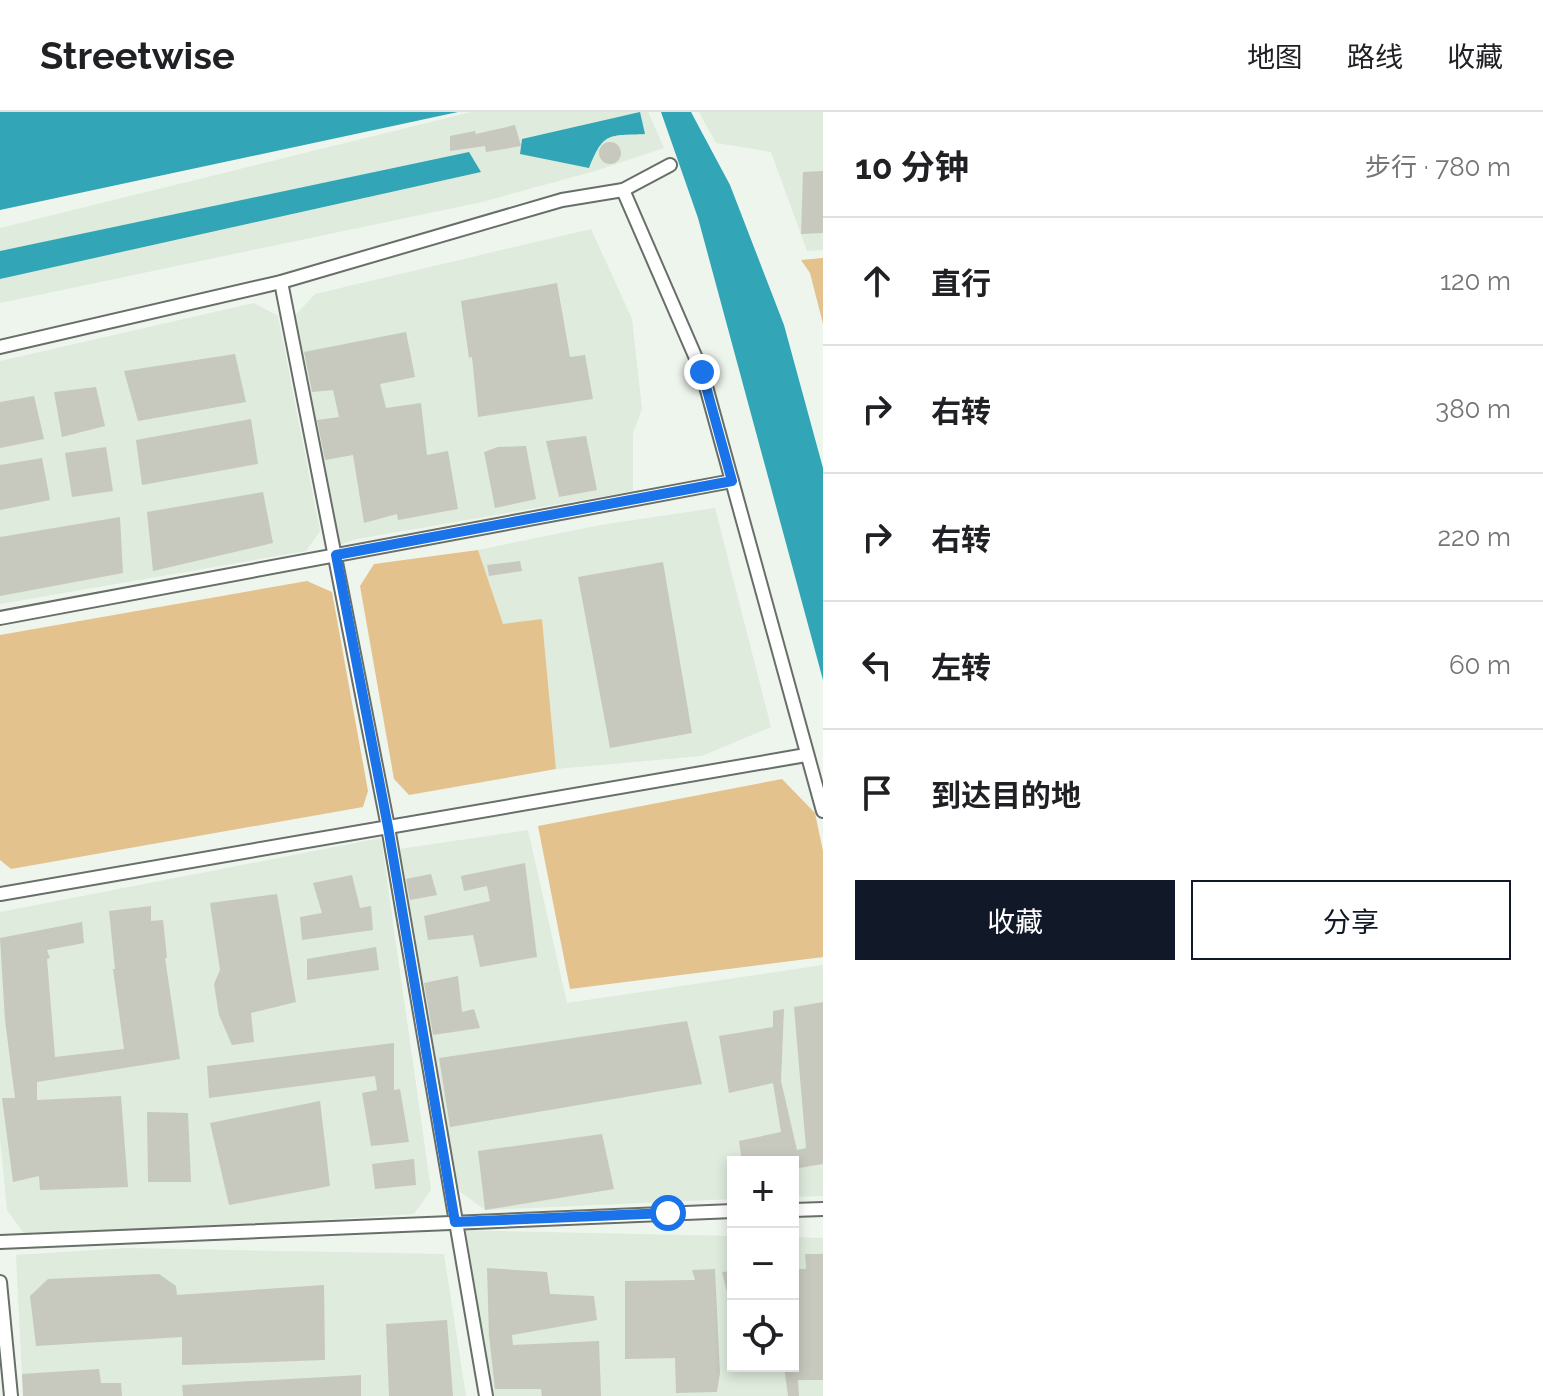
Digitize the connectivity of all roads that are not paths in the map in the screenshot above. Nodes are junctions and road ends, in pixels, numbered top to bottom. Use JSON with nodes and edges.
{"nodes":[{"id":1,"x":670,"y":165,"type":"dead end"},
{"id":2,"x":623,"y":190,"type":"junction"},
{"id":3,"x":281,"y":282,"type":"junction"},
{"id":4,"x":0,"y":347,"type":"edge"},
{"id":5,"x":732,"y":481,"type":"junction"},
{"id":6,"x":336,"y":555,"type":"junction"},
{"id":7,"x":0,"y":618,"type":"edge"},
{"id":8,"x":806,"y":755,"type":"junction"},
{"id":9,"x":823,"y":811,"type":"edge"},
{"id":10,"x":388,"y":827,"type":"junction"},
{"id":11,"x":0,"y":894,"type":"edge"},
{"id":12,"x":823,"y":1209,"type":"edge"},
{"id":13,"x":799,"y":1210,"type":"edge"},
{"id":14,"x":727,"y":1211,"type":"edge"},
{"id":15,"x":455,"y":1222,"type":"junction"},
{"id":16,"x":0,"y":1242,"type":"edge"},
{"id":17,"x":0,"y":1282,"type":"edge"},
{"id":18,"x":11,"y":1396,"type":"edge"},
{"id":19,"x":486,"y":1396,"type":"edge"}],
"edges":[{"from":1,"to":2,"type":"street"},
{"from":2,"to":3,"type":"street"},
{"from":2,"to":5,"type":"street"},
{"from":3,"to":4,"type":"street"},
{"from":3,"to":6,"type":"street"},
{"from":5,"to":6,"type":"street"},
{"from":5,"to":8,"type":"street"},
{"from":6,"to":7,"type":"street"},
{"from":6,"to":10,"type":"street"},
{"from":8,"to":9,"type":"street"},
{"from":8,"to":10,"type":"street"},
{"from":10,"to":11,"type":"street"},
{"from":10,"to":15,"type":"street"},
{"from":12,"to":13,"type":"street"},
{"from":14,"to":15,"type":"street"},
{"from":15,"to":16,"type":"street"},
{"from":15,"to":19,"type":"street"},
{"from":17,"to":18,"type":"street"}]}
